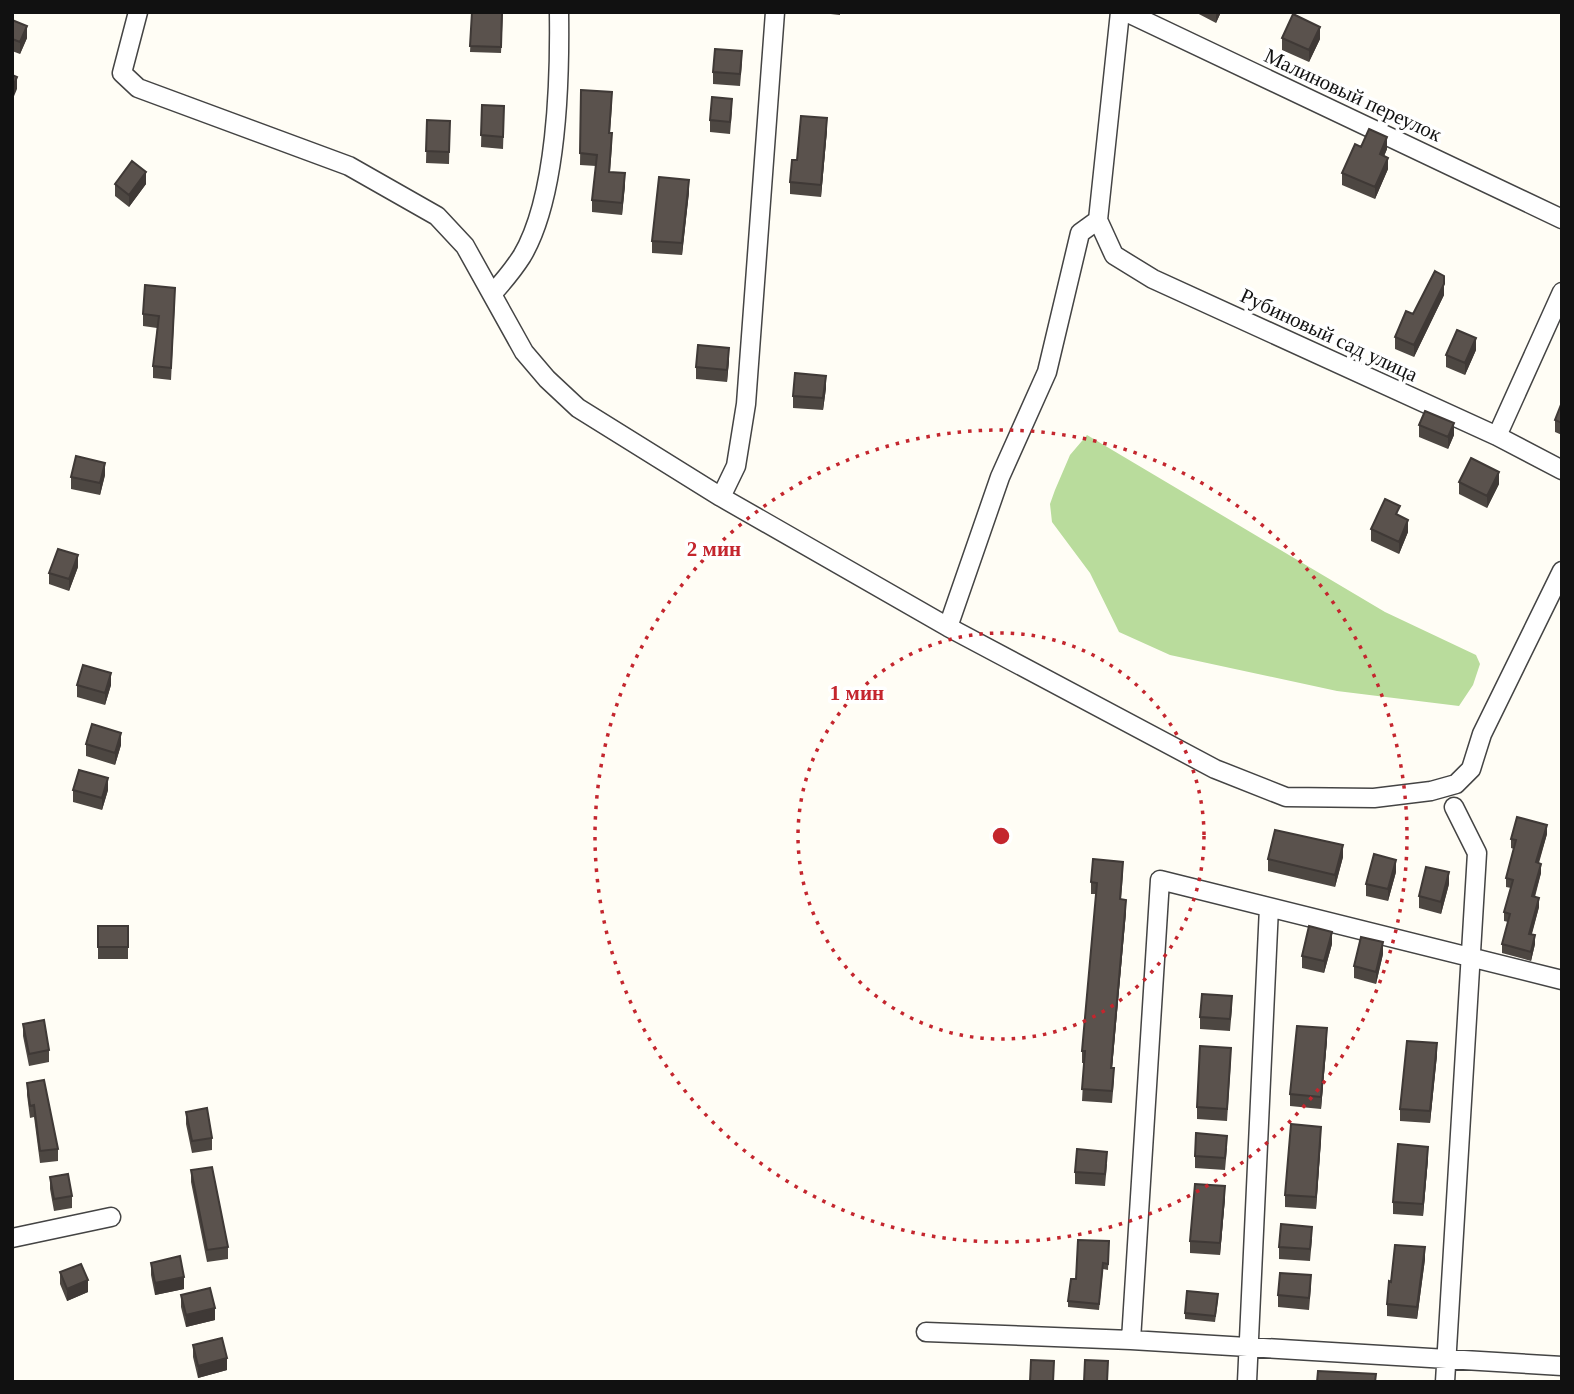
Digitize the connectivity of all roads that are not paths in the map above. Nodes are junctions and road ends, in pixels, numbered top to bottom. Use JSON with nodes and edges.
{"nodes":[{"id":1,"x":138,"y":12,"type":"edge"},
{"id":2,"x":559,"y":12,"type":"edge"},
{"id":3,"x":775,"y":12,"type":"edge"},
{"id":4,"x":1120,"y":12,"type":"edge"},
{"id":5,"x":1126,"y":12,"type":"edge"},
{"id":6,"x":1562,"y":219,"type":"edge"},
{"id":7,"x":1098,"y":220,"type":"junction"},
{"id":8,"x":1562,"y":292,"type":"edge"},
{"id":9,"x":492,"y":294,"type":"junction"},
{"id":10,"x":1497,"y":436,"type":"junction"},
{"id":11,"x":1562,"y":470,"type":"edge"},
{"id":12,"x":720,"y":497,"type":"junction"},
{"id":13,"x":1562,"y":572,"type":"edge"},
{"id":14,"x":948,"y":627,"type":"junction"},
{"id":15,"x":1454,"y":807,"type":"dead end"},
{"id":16,"x":1269,"y":907,"type":"junction"},
{"id":17,"x":1472,"y":960,"type":"junction"},
{"id":18,"x":1562,"y":980,"type":"edge"},
{"id":19,"x":111,"y":1217,"type":"dead end"},
{"id":20,"x":12,"y":1238,"type":"edge"},
{"id":21,"x":926,"y":1332,"type":"dead end"},
{"id":22,"x":1131,"y":1340,"type":"junction"},
{"id":23,"x":1250,"y":1346,"type":"junction"},
{"id":24,"x":1445,"y":1360,"type":"junction"},
{"id":25,"x":1562,"y":1366,"type":"edge"},
{"id":26,"x":1247,"y":1382,"type":"edge"},
{"id":27,"x":1444,"y":1382,"type":"edge"}],
"edges":[{"from":1,"to":9,"type":"street"},
{"from":2,"to":9,"type":"street"},
{"from":3,"to":12,"type":"street"},
{"from":4,"to":7,"type":"street"},
{"from":5,"to":6,"type":"street","name":"Малиновый переулок"},
{"from":7,"to":10,"type":"street","name":"Рубиновый сад улица"},
{"from":7,"to":14,"type":"street"},
{"from":8,"to":10,"type":"street"},
{"from":9,"to":12,"type":"street"},
{"from":10,"to":11,"type":"street","name":"Рубиновый сад улица"},
{"from":12,"to":14,"type":"street"},
{"from":13,"to":14,"type":"street"},
{"from":15,"to":17,"type":"street"},
{"from":16,"to":17,"type":"street"},
{"from":16,"to":22,"type":"street"},
{"from":16,"to":23,"type":"street"},
{"from":17,"to":18,"type":"street"},
{"from":17,"to":24,"type":"street"},
{"from":19,"to":20,"type":"street"},
{"from":21,"to":22,"type":"street"},
{"from":22,"to":23,"type":"street"},
{"from":23,"to":24,"type":"street"},
{"from":23,"to":26,"type":"street"},
{"from":24,"to":25,"type":"street"},
{"from":24,"to":27,"type":"street"}]}
